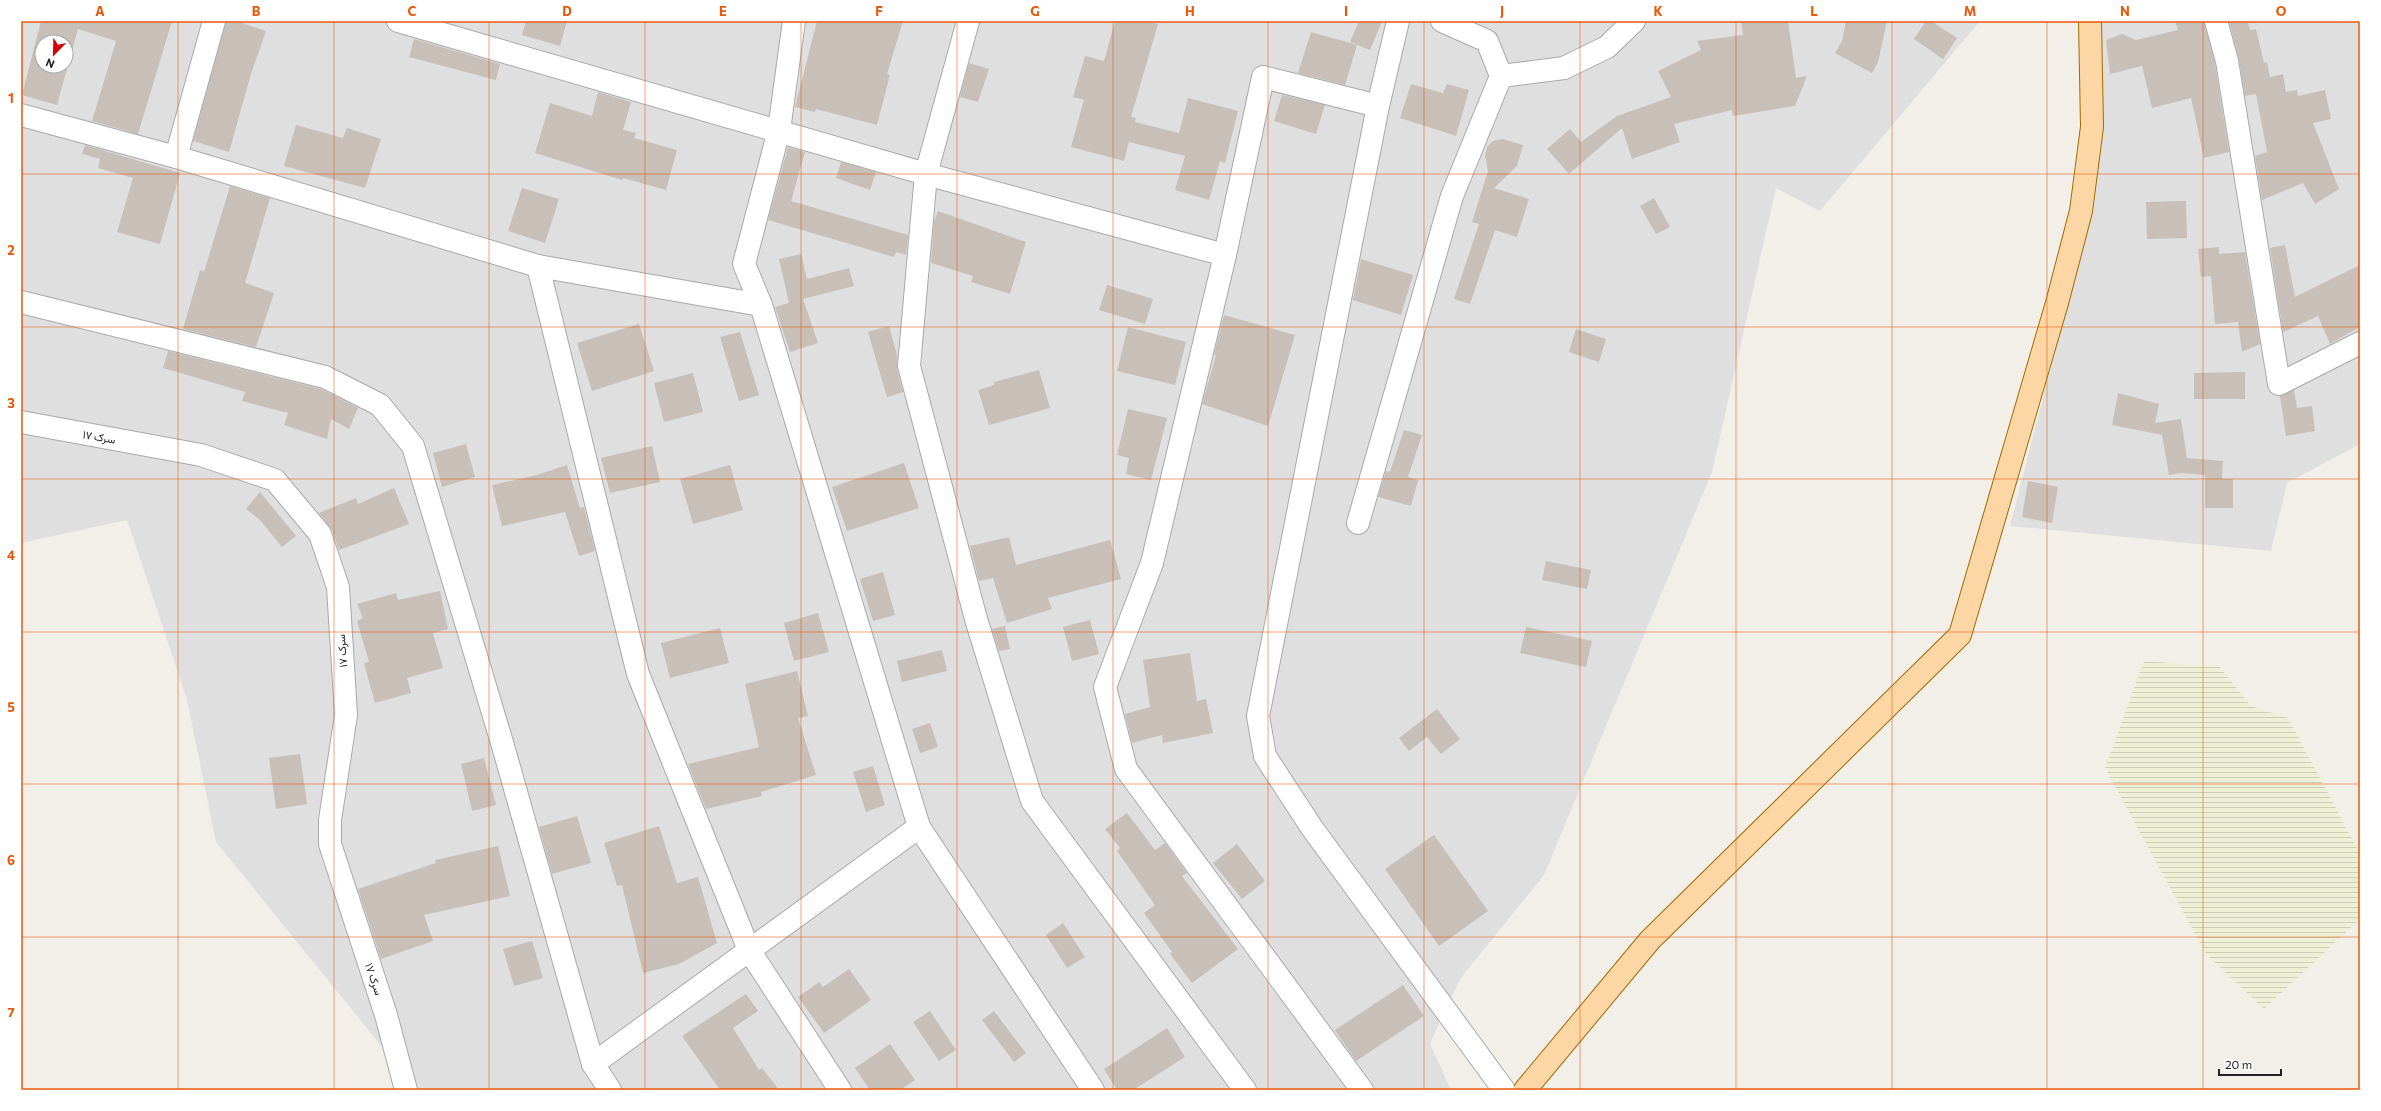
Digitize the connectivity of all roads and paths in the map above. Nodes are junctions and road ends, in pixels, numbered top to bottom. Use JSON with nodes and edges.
{"nodes":[{"id":1,"x":214,"y":21,"type":"edge"},
{"id":2,"x":398,"y":21,"type":"edge"},
{"id":3,"x":794,"y":21,"type":"edge"},
{"id":4,"x":968,"y":21,"type":"edge"},
{"id":5,"x":1398,"y":21,"type":"edge"},
{"id":6,"x":1442,"y":21,"type":"edge"},
{"id":7,"x":1634,"y":21,"type":"edge"},
{"id":8,"x":2090,"y":21,"type":"edge"},
{"id":9,"x":2216,"y":21,"type":"edge"},
{"id":10,"x":1501,"y":76,"type":"junction"},
{"id":11,"x":1378,"y":106,"type":"junction"},
{"id":12,"x":21,"y":115,"type":"edge"},
{"id":13,"x":779,"y":130,"type":"junction"},
{"id":14,"x":176,"y":157,"type":"junction"},
{"id":15,"x":926,"y":174,"type":"junction"},
{"id":16,"x":1225,"y":255,"type":"junction"},
{"id":17,"x":538,"y":266,"type":"junction"},
{"id":18,"x":21,"y":302,"type":"edge"},
{"id":19,"x":761,"y":305,"type":"junction"},
{"id":20,"x":2360,"y":343,"type":"edge"},
{"id":21,"x":21,"y":422,"type":"edge"},
{"id":22,"x":1358,"y":523,"type":"dead end"},
{"id":23,"x":919,"y":828,"type":"junction"},
{"id":24,"x":749,"y":950,"type":"junction"},
{"id":25,"x":593,"y":1064,"type":"junction"},
{"id":26,"x":406,"y":1090,"type":"edge"},
{"id":27,"x":610,"y":1090,"type":"edge"},
{"id":28,"x":840,"y":1090,"type":"edge"},
{"id":29,"x":1093,"y":1090,"type":"edge"},
{"id":30,"x":1245,"y":1090,"type":"edge"},
{"id":31,"x":1362,"y":1090,"type":"edge"},
{"id":32,"x":1504,"y":1090,"type":"edge"},
{"id":33,"x":1525,"y":1090,"type":"edge"}],
"edges":[{"from":1,"to":14,"type":"street"},
{"from":2,"to":13,"type":"street"},
{"from":3,"to":13,"type":"street"},
{"from":4,"to":15,"type":"street"},
{"from":5,"to":11,"type":"street"},
{"from":6,"to":10,"type":"street"},
{"from":7,"to":10,"type":"street"},
{"from":8,"to":33,"type":"main road"},
{"from":9,"to":20,"type":"street"},
{"from":10,"to":22,"type":"street"},
{"from":11,"to":16,"type":"street"},
{"from":11,"to":32,"type":"street"},
{"from":12,"to":14,"type":"street"},
{"from":13,"to":15,"type":"street"},
{"from":13,"to":19,"type":"street"},
{"from":14,"to":17,"type":"street"},
{"from":15,"to":16,"type":"street"},
{"from":15,"to":30,"type":"street"},
{"from":16,"to":31,"type":"street"},
{"from":17,"to":19,"type":"street"},
{"from":17,"to":24,"type":"street"},
{"from":18,"to":25,"type":"street"},
{"from":19,"to":23,"type":"street"},
{"from":21,"to":26,"type":"street","name":"سرک ۱۷"},
{"from":23,"to":24,"type":"street"},
{"from":23,"to":29,"type":"street"},
{"from":24,"to":25,"type":"street"},
{"from":24,"to":28,"type":"street"},
{"from":25,"to":27,"type":"street"}]}
